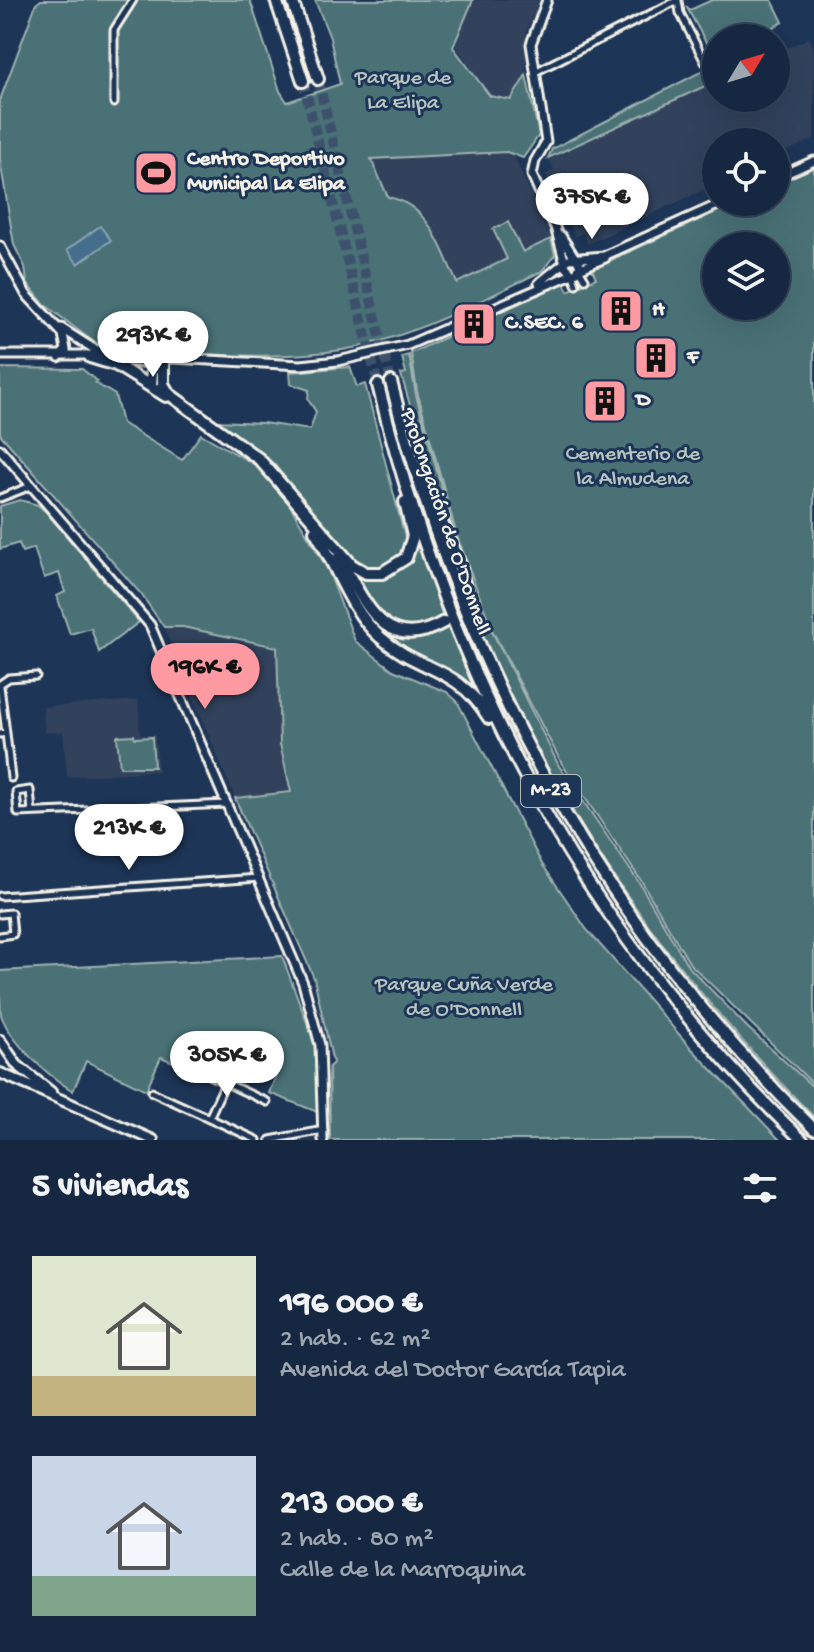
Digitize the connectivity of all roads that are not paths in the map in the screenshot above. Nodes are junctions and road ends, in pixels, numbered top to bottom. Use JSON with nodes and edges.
{"nodes":[{"id":1,"x":133,"y":0,"type":"edge"},
{"id":2,"x":547,"y":0,"type":"edge"},
{"id":3,"x":678,"y":0,"type":"edge"},
{"id":4,"x":293,"y":1,"type":"edge"},
{"id":5,"x":277,"y":2,"type":"edge"},
{"id":6,"x":702,"y":56,"type":"edge"},
{"id":7,"x":535,"y":72,"type":"junction"},
{"id":8,"x":318,"y":79,"type":"tunnel mouth"},
{"id":9,"x":303,"y":81,"type":"tunnel mouth"},
{"id":10,"x":114,"y":103,"type":"dead end"},
{"id":11,"x":814,"y":161,"type":"edge"},
{"id":12,"x":790,"y":172,"type":"edge"},
{"id":13,"x":702,"y":212,"type":"edge"},
{"id":14,"x":555,"y":227,"type":"junction"},
{"id":15,"x":0,"y":246,"type":"edge"},
{"id":16,"x":618,"y":251,"type":"junction"},
{"id":17,"x":576,"y":259,"type":"junction"},
{"id":18,"x":566,"y":264,"type":"junction"},
{"id":19,"x":577,"y":270,"type":"junction"},
{"id":20,"x":585,"y":279,"type":"dead end"},
{"id":21,"x":576,"y":284,"type":"dead end"},
{"id":22,"x":527,"y":290,"type":"junction"},
{"id":23,"x":51,"y":322,"type":"junction"},
{"id":24,"x":77,"y":338,"type":"junction"},
{"id":25,"x":67,"y":343,"type":"junction"},
{"id":26,"x":115,"y":355,"type":"junction"},
{"id":27,"x":0,"y":357,"type":"edge"},
{"id":28,"x":59,"y":357,"type":"junction"},
{"id":29,"x":95,"y":357,"type":"junction"},
{"id":30,"x":161,"y":361,"type":"junction"},
{"id":31,"x":391,"y":382,"type":"tunnel mouth"},
{"id":32,"x":378,"y":385,"type":"tunnel mouth"},
{"id":33,"x":151,"y":387,"type":"junction"},
{"id":34,"x":217,"y":427,"type":"junction"},
{"id":35,"x":390,"y":434,"type":"junction"},
{"id":36,"x":0,"y":449,"type":"edge"},
{"id":37,"x":410,"y":453,"type":"junction"},
{"id":38,"x":31,"y":486,"type":"junction"},
{"id":39,"x":296,"y":497,"type":"junction"},
{"id":40,"x":0,"y":498,"type":"edge"},
{"id":41,"x":325,"y":535,"type":"junction"},
{"id":42,"x":464,"y":585,"type":"dead end"},
{"id":43,"x":444,"y":622,"type":"dead end"},
{"id":44,"x":36,"y":676,"type":"dead end"},
{"id":45,"x":0,"y":685,"type":"edge"},
{"id":46,"x":3,"y":733,"type":"edge"},
{"id":47,"x":508,"y":747,"type":"junction"},
{"id":48,"x":11,"y":778,"type":"dead end"},
{"id":49,"x":229,"y":804,"type":"junction"},
{"id":50,"x":32,"y":812,"type":"junction"},
{"id":51,"x":260,"y":878,"type":"junction"},
{"id":52,"x":0,"y":896,"type":"edge"},
{"id":53,"x":0,"y":914,"type":"edge"},
{"id":54,"x":0,"y":936,"type":"edge"},
{"id":55,"x":1,"y":1046,"type":"edge"},
{"id":56,"x":200,"y":1071,"type":"dead end"},
{"id":57,"x":0,"y":1073,"type":"edge"},
{"id":58,"x":225,"y":1083,"type":"junction"},
{"id":59,"x":152,"y":1092,"type":"dead end"},
{"id":60,"x":61,"y":1099,"type":"junction"},
{"id":61,"x":267,"y":1102,"type":"dead end"},
{"id":62,"x":209,"y":1118,"type":"junction"},
{"id":63,"x":814,"y":1129,"type":"edge"},
{"id":64,"x":324,"y":1130,"type":"junction"},
{"id":65,"x":153,"y":1140,"type":"edge"},
{"id":66,"x":257,"y":1140,"type":"edge"},
{"id":67,"x":270,"y":1140,"type":"edge"},
{"id":68,"x":323,"y":1140,"type":"edge"},
{"id":69,"x":802,"y":1140,"type":"edge"}],
"edges":[{"from":1,"to":10,"type":"street"},
{"from":2,"to":7,"type":"street"},
{"from":3,"to":6,"type":"street"},
{"from":3,"to":7,"type":"street"},
{"from":4,"to":8,"type":"highway"},
{"from":5,"to":9,"type":"highway"},
{"from":7,"to":14,"type":"street"},
{"from":11,"to":12,"type":"street"},
{"from":13,"to":16,"type":"street"},
{"from":14,"to":17,"type":"street"},
{"from":14,"to":18,"type":"street"},
{"from":15,"to":23,"type":"street"},
{"from":16,"to":17,"type":"street"},
{"from":16,"to":19,"type":"street"},
{"from":17,"to":18,"type":"street"},
{"from":17,"to":19,"type":"street"},
{"from":18,"to":19,"type":"street"},
{"from":18,"to":22,"type":"street"},
{"from":19,"to":20,"type":"street"},
{"from":19,"to":21,"type":"street"},
{"from":19,"to":22,"type":"street"},
{"from":22,"to":30,"type":"street"},
{"from":23,"to":24,"type":"street"},
{"from":23,"to":25,"type":"street"},
{"from":24,"to":25,"type":"street"},
{"from":24,"to":26,"type":"street"},
{"from":25,"to":28,"type":"street"},
{"from":26,"to":29,"type":"street"},
{"from":26,"to":30,"type":"street"},
{"from":27,"to":28,"type":"street"},
{"from":28,"to":29,"type":"street"},
{"from":29,"to":30,"type":"street"},
{"from":29,"to":33,"type":"highway"},
{"from":30,"to":33,"type":"highway"},
{"from":30,"to":34,"type":"highway"},
{"from":31,"to":37,"type":"highway","name":"Prolongación de O'Donnell","number":"M-23"},
{"from":32,"to":35,"type":"highway","name":"Prolongación de O'Donnell","number":"M-23"},
{"from":33,"to":34,"type":"highway"},
{"from":34,"to":39,"type":"highway"},
{"from":35,"to":41,"type":"highway"},
{"from":35,"to":47,"type":"highway","name":"Prolongación de O'Donnell","number":"M-23"},
{"from":36,"to":38,"type":"street"},
{"from":37,"to":42,"type":"highway"},
{"from":37,"to":63,"type":"highway","name":"Prolongación de O'Donnell","number":"M-23"},
{"from":38,"to":40,"type":"street"},
{"from":38,"to":49,"type":"street"},
{"from":39,"to":41,"type":"highway"},
{"from":39,"to":47,"type":"highway"},
{"from":41,"to":43,"type":"highway"},
{"from":44,"to":45,"type":"street"},
{"from":45,"to":46,"type":"street"},
{"from":46,"to":48,"type":"street"},
{"from":47,"to":69,"type":"highway","name":"Prolongación de O'Donnell","number":"M-23"},
{"from":49,"to":50,"type":"street"},
{"from":49,"to":51,"type":"street"},
{"from":50,"to":50,"type":"street"},
{"from":51,"to":52,"type":"street"},
{"from":51,"to":64,"type":"street"},
{"from":53,"to":54,"type":"street"},
{"from":55,"to":60,"type":"main road"},
{"from":56,"to":58,"type":"street"},
{"from":57,"to":60,"type":"main road"},
{"from":58,"to":61,"type":"street"},
{"from":58,"to":62,"type":"street"},
{"from":59,"to":62,"type":"street"},
{"from":60,"to":65,"type":"main road"},
{"from":62,"to":66,"type":"street"},
{"from":64,"to":67,"type":"street"},
{"from":64,"to":68,"type":"street"}]}
